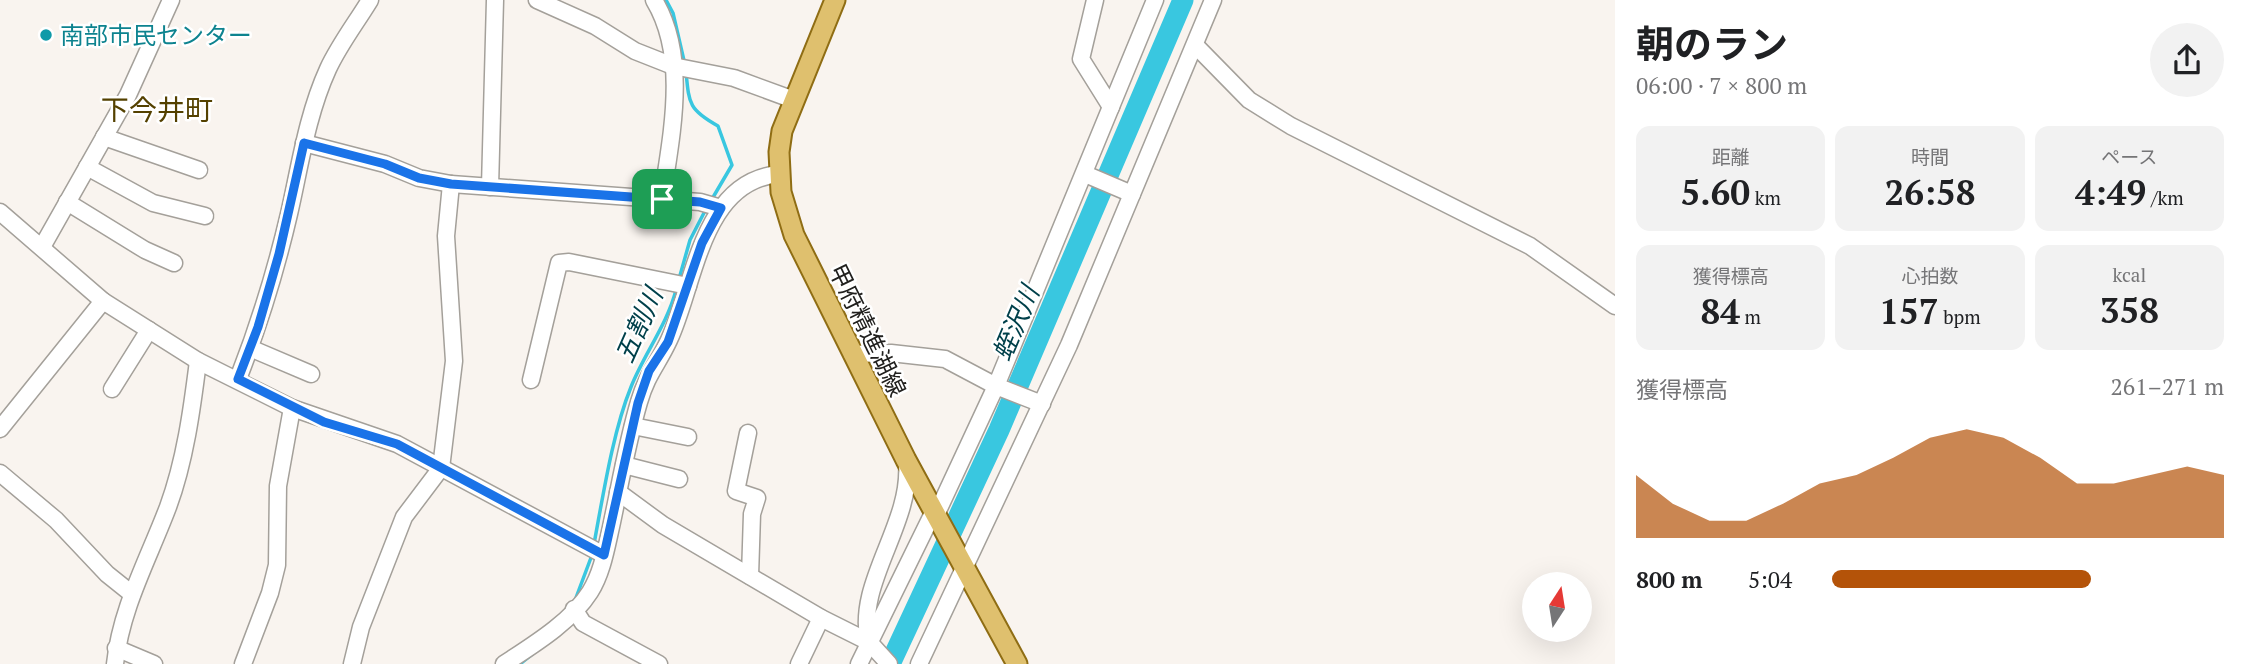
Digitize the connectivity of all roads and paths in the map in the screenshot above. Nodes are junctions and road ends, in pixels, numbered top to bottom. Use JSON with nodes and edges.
{"nodes":[{"id":1,"x":171,"y":0,"type":"edge"},
{"id":2,"x":370,"y":0,"type":"edge"},
{"id":3,"x":495,"y":0,"type":"edge"},
{"id":4,"x":537,"y":0,"type":"edge"},
{"id":5,"x":654,"y":0,"type":"edge"},
{"id":6,"x":835,"y":0,"type":"edge"},
{"id":7,"x":1095,"y":0,"type":"edge"},
{"id":8,"x":1155,"y":0,"type":"edge"},
{"id":9,"x":1213,"y":0,"type":"edge"},
{"id":10,"x":1195,"y":45,"type":"junction"},
{"id":11,"x":673,"y":66,"type":"junction"},
{"id":12,"x":794,"y":100,"type":"junction"},
{"id":13,"x":1111,"y":107,"type":"junction"},
{"id":14,"x":104,"y":137,"type":"junction"},
{"id":15,"x":304,"y":143,"type":"junction"},
{"id":16,"x":87,"y":167,"type":"junction"},
{"id":17,"x":199,"y":170,"type":"dead end"},
{"id":18,"x":780,"y":174,"type":"junction"},
{"id":19,"x":1087,"y":175,"type":"junction"},
{"id":20,"x":451,"y":184,"type":"junction"},
{"id":21,"x":490,"y":187,"type":"junction"},
{"id":22,"x":1128,"y":192,"type":"junction"},
{"id":23,"x":662,"y":199,"type":"junction"},
{"id":24,"x":67,"y":202,"type":"junction"},
{"id":25,"x":721,"y":208,"type":"junction"},
{"id":26,"x":0,"y":212,"type":"edge"},
{"id":27,"x":205,"y":216,"type":"dead end"},
{"id":28,"x":42,"y":247,"type":"junction"},
{"id":29,"x":174,"y":263,"type":"dead end"},
{"id":30,"x":688,"y":285,"type":"junction"},
{"id":31,"x":103,"y":300,"type":"junction"},
{"id":32,"x":1615,"y":306,"type":"edge"},
{"id":33,"x":149,"y":330,"type":"junction"},
{"id":34,"x":250,"y":348,"type":"junction"},
{"id":35,"x":852,"y":354,"type":"junction"},
{"id":36,"x":198,"y":361,"type":"junction"},
{"id":37,"x":311,"y":374,"type":"dead end"},
{"id":38,"x":238,"y":379,"type":"junction"},
{"id":39,"x":531,"y":380,"type":"dead end"},
{"id":40,"x":998,"y":387,"type":"junction"},
{"id":41,"x":113,"y":389,"type":"dead end"},
{"id":42,"x":1039,"y":403,"type":"junction"},
{"id":43,"x":292,"y":408,"type":"junction"},
{"id":44,"x":633,"y":426,"type":"junction"},
{"id":45,"x":0,"y":429,"type":"edge"},
{"id":46,"x":748,"y":433,"type":"dead end"},
{"id":47,"x":688,"y":437,"type":"dead end"},
{"id":48,"x":906,"y":460,"type":"junction"},
{"id":49,"x":624,"y":466,"type":"junction"},
{"id":50,"x":441,"y":468,"type":"junction"},
{"id":51,"x":0,"y":473,"type":"edge"},
{"id":52,"x":679,"y":479,"type":"dead end"},
{"id":53,"x":618,"y":492,"type":"junction"},
{"id":54,"x":936,"y":515,"type":"junction"},
{"id":55,"x":604,"y":555,"type":"junction"},
{"id":56,"x":963,"y":567,"type":"junction"},
{"id":57,"x":750,"y":576,"type":"junction"},
{"id":58,"x":132,"y":594,"type":"junction"},
{"id":59,"x":574,"y":609,"type":"junction"},
{"id":60,"x":821,"y":618,"type":"junction"},
{"id":61,"x":872,"y":646,"type":"junction"},
{"id":62,"x":116,"y":656,"type":"edge"},
{"id":63,"x":154,"y":664,"type":"edge"},
{"id":64,"x":243,"y":664,"type":"edge"},
{"id":65,"x":352,"y":664,"type":"edge"},
{"id":66,"x":504,"y":664,"type":"edge"},
{"id":67,"x":659,"y":664,"type":"edge"},
{"id":68,"x":799,"y":664,"type":"edge"},
{"id":69,"x":859,"y":664,"type":"edge"},
{"id":70,"x":889,"y":664,"type":"edge"},
{"id":71,"x":919,"y":664,"type":"edge"},
{"id":72,"x":1017,"y":664,"type":"edge"}],
"edges":[{"from":1,"to":14,"type":"street"},
{"from":2,"to":15,"type":"street"},
{"from":3,"to":21,"type":"street"},
{"from":4,"to":11,"type":"street"},
{"from":5,"to":11,"type":"street"},
{"from":6,"to":12,"type":"main road","name":"甲府精進湖線"},
{"from":7,"to":13,"type":"street"},
{"from":8,"to":13,"type":"street"},
{"from":9,"to":10,"type":"street"},
{"from":10,"to":22,"type":"street"},
{"from":10,"to":32,"type":"street"},
{"from":11,"to":12,"type":"street"},
{"from":11,"to":23,"type":"street"},
{"from":12,"to":18,"type":"main road","name":"甲府精進湖線"},
{"from":13,"to":19,"type":"street"},
{"from":14,"to":16,"type":"street"},
{"from":14,"to":17,"type":"street"},
{"from":15,"to":20,"type":"street"},
{"from":15,"to":34,"type":"street"},
{"from":16,"to":24,"type":"street"},
{"from":16,"to":27,"type":"street"},
{"from":18,"to":25,"type":"street"},
{"from":18,"to":35,"type":"main road","name":"甲府精進湖線"},
{"from":19,"to":22,"type":"street"},
{"from":19,"to":40,"type":"street"},
{"from":20,"to":21,"type":"street"},
{"from":20,"to":50,"type":"street"},
{"from":21,"to":23,"type":"street"},
{"from":22,"to":42,"type":"street"},
{"from":23,"to":25,"type":"street"},
{"from":24,"to":28,"type":"street"},
{"from":24,"to":29,"type":"street"},
{"from":25,"to":30,"type":"street"},
{"from":26,"to":28,"type":"street"},
{"from":28,"to":31,"type":"street"},
{"from":30,"to":39,"type":"street"},
{"from":30,"to":44,"type":"street"},
{"from":31,"to":33,"type":"street"},
{"from":31,"to":45,"type":"street"},
{"from":33,"to":36,"type":"street"},
{"from":33,"to":41,"type":"street"},
{"from":34,"to":37,"type":"street"},
{"from":34,"to":38,"type":"street"},
{"from":35,"to":40,"type":"street"},
{"from":35,"to":48,"type":"main road","name":"甲府精進湖線"},
{"from":36,"to":38,"type":"street"},
{"from":36,"to":58,"type":"street"},
{"from":38,"to":43,"type":"street"},
{"from":40,"to":42,"type":"street"},
{"from":40,"to":54,"type":"street"},
{"from":42,"to":56,"type":"street"},
{"from":43,"to":50,"type":"street"},
{"from":43,"to":64,"type":"street"},
{"from":44,"to":47,"type":"street"},
{"from":44,"to":49,"type":"street"},
{"from":46,"to":57,"type":"street"},
{"from":48,"to":54,"type":"main road","name":"甲府精進湖線"},
{"from":48,"to":61,"type":"street"},
{"from":49,"to":52,"type":"street"},
{"from":49,"to":53,"type":"street"},
{"from":50,"to":55,"type":"street"},
{"from":50,"to":65,"type":"street"},
{"from":51,"to":58,"type":"street"},
{"from":53,"to":55,"type":"street"},
{"from":53,"to":57,"type":"street"},
{"from":54,"to":56,"type":"main road","name":"甲府精進湖線"},
{"from":54,"to":61,"type":"street"},
{"from":55,"to":59,"type":"street"},
{"from":56,"to":71,"type":"street"},
{"from":56,"to":72,"type":"main road","name":"甲府精進湖線"},
{"from":57,"to":60,"type":"street"},
{"from":58,"to":62,"type":"street"},
{"from":59,"to":66,"type":"street"},
{"from":59,"to":67,"type":"street"},
{"from":60,"to":61,"type":"street"},
{"from":60,"to":68,"type":"street"},
{"from":61,"to":69,"type":"street"},
{"from":61,"to":70,"type":"street"},
{"from":62,"to":63,"type":"street"}]}
